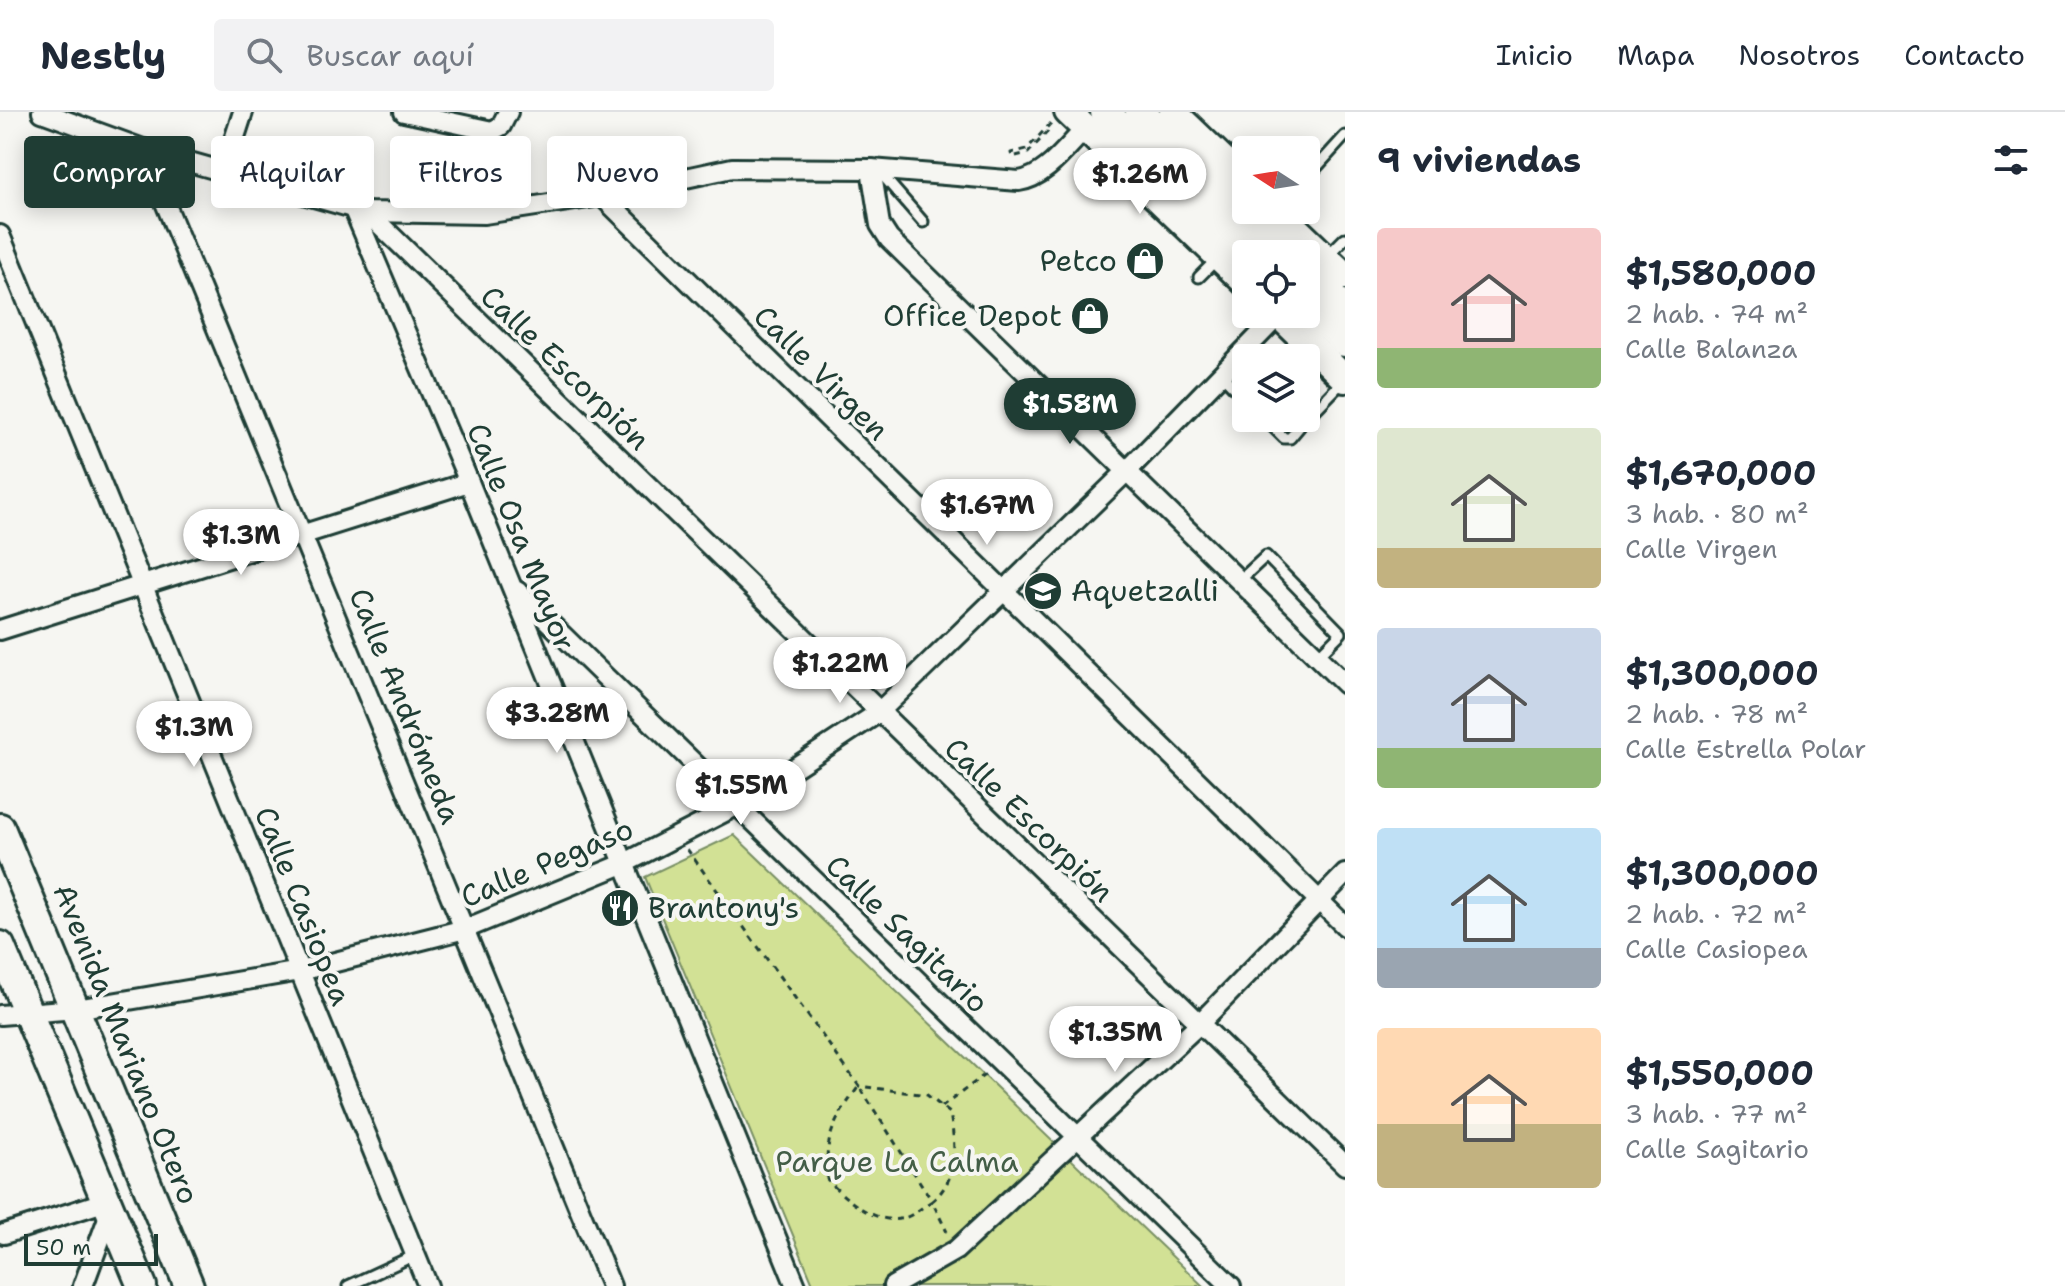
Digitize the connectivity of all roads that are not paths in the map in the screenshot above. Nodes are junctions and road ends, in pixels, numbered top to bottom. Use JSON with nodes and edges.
{"nodes":[{"id":1,"x":42,"y":112,"type":"edge"},
{"id":2,"x":243,"y":112,"type":"edge"},
{"id":3,"x":404,"y":112,"type":"edge"},
{"id":4,"x":508,"y":112,"type":"edge"},
{"id":5,"x":1140,"y":112,"type":"edge"},
{"id":6,"x":1173,"y":112,"type":"edge"},
{"id":7,"x":1078,"y":120,"type":"edge"},
{"id":8,"x":108,"y":136,"type":"edge"},
{"id":9,"x":235,"y":136,"type":"edge"},
{"id":10,"x":1345,"y":136,"type":"edge"},
{"id":11,"x":1320,"y":164,"type":"edge"},
{"id":12,"x":874,"y":169,"type":"junction"},
{"id":13,"x":1232,"y":169,"type":"edge"},
{"id":14,"x":687,"y":178,"type":"edge"},
{"id":15,"x":547,"y":204,"type":"edge"},
{"id":16,"x":168,"y":208,"type":"edge"},
{"id":17,"x":350,"y":208,"type":"edge"},
{"id":18,"x":614,"y":208,"type":"edge"},
{"id":19,"x":360,"y":211,"type":"junction"},
{"id":20,"x":923,"y":222,"type":"dead end"},
{"id":21,"x":0,"y":235,"type":"edge"},
{"id":22,"x":1345,"y":238,"type":"edge"},
{"id":23,"x":1235,"y":240,"type":"edge"},
{"id":24,"x":1273,"y":240,"type":"edge"},
{"id":25,"x":1219,"y":257,"type":"junction"},
{"id":26,"x":1320,"y":261,"type":"edge"},
{"id":27,"x":1320,"y":267,"type":"edge"},
{"id":28,"x":1232,"y":270,"type":"edge"},
{"id":29,"x":1320,"y":271,"type":"edge"},
{"id":30,"x":1345,"y":276,"type":"edge"},
{"id":31,"x":1199,"y":277,"type":"dead end"},
{"id":32,"x":1345,"y":310,"type":"edge"},
{"id":33,"x":1320,"y":318,"type":"edge"},
{"id":34,"x":1265,"y":328,"type":"edge"},
{"id":35,"x":1292,"y":328,"type":"edge"},
{"id":36,"x":1345,"y":342,"type":"edge"},
{"id":37,"x":1221,"y":374,"type":"junction"},
{"id":38,"x":1345,"y":379,"type":"edge"},
{"id":39,"x":1232,"y":385,"type":"edge"},
{"id":40,"x":1320,"y":405,"type":"edge"},
{"id":41,"x":1126,"y":472,"type":"junction"},
{"id":42,"x":469,"y":482,"type":"junction"},
{"id":43,"x":304,"y":535,"type":"junction"},
{"id":44,"x":1239,"y":581,"type":"junction"},
{"id":45,"x":142,"y":586,"type":"junction"},
{"id":46,"x":511,"y":586,"type":"junction"},
{"id":47,"x":1003,"y":592,"type":"junction"},
{"id":48,"x":0,"y":630,"type":"edge"},
{"id":49,"x":1317,"y":657,"type":"junction"},
{"id":50,"x":1345,"y":684,"type":"edge"},
{"id":51,"x":878,"y":713,"type":"junction"},
{"id":52,"x":736,"y":806,"type":"junction"},
{"id":53,"x":0,"y":828,"type":"edge"},
{"id":54,"x":623,"y":864,"type":"junction"},
{"id":55,"x":1345,"y":874,"type":"edge"},
{"id":56,"x":1319,"y":900,"type":"junction"},
{"id":57,"x":1345,"y":926,"type":"edge"},
{"id":58,"x":465,"y":929,"type":"junction"},
{"id":59,"x":0,"y":946,"type":"edge"},
{"id":60,"x":300,"y":971,"type":"junction"},
{"id":61,"x":76,"y":1009,"type":"junction"},
{"id":62,"x":29,"y":1012,"type":"junction"},
{"id":63,"x":0,"y":1015,"type":"edge"},
{"id":64,"x":1199,"y":1024,"type":"junction"},
{"id":65,"x":1077,"y":1138,"type":"junction"},
{"id":66,"x":1345,"y":1165,"type":"edge"},
{"id":67,"x":109,"y":1206,"type":"junction"},
{"id":68,"x":4,"y":1234,"type":"dead end"},
{"id":69,"x":415,"y":1255,"type":"junction"},
{"id":70,"x":83,"y":1286,"type":"edge"},
{"id":71,"x":142,"y":1286,"type":"edge"},
{"id":72,"x":189,"y":1286,"type":"edge"},
{"id":73,"x":348,"y":1286,"type":"edge"},
{"id":74,"x":428,"y":1286,"type":"edge"},
{"id":75,"x":611,"y":1286,"type":"edge"},
{"id":76,"x":796,"y":1286,"type":"edge"},
{"id":77,"x":893,"y":1286,"type":"edge"},
{"id":78,"x":1231,"y":1286,"type":"edge"}],
"edges":[{"from":1,"to":8,"type":"street"},
{"from":2,"to":9,"type":"street"},
{"from":3,"to":4,"type":"street"},
{"from":5,"to":24,"type":"main road"},
{"from":6,"to":13,"type":"main road"},
{"from":7,"to":12,"type":"street"},
{"from":7,"to":23,"type":"main road"},
{"from":7,"to":25,"type":"main road"},
{"from":10,"to":11,"type":"lane"},
{"from":12,"to":14,"type":"street"},
{"from":12,"to":20,"type":"lane"},
{"from":12,"to":41,"type":"street"},
{"from":15,"to":19,"type":"street"},
{"from":16,"to":43,"type":"street","name":"Calle Andrómeda"},
{"from":17,"to":19,"type":"street"},
{"from":18,"to":47,"type":"street","name":"Calle Virgen"},
{"from":19,"to":42,"type":"street","name":"Calle Osa Mayor"},
{"from":19,"to":51,"type":"street","name":"Calle Escorpión"},
{"from":21,"to":45,"type":"street","name":"Calle Casiopea"},
{"from":22,"to":26,"type":"lane"},
{"from":25,"to":28,"type":"main road"},
{"from":25,"to":31,"type":"lane"},
{"from":27,"to":30,"type":"main road"},
{"from":29,"to":32,"type":"main road"},
{"from":33,"to":36,"type":"main road"},
{"from":34,"to":37,"type":"street","name":"Calle Pegaso"},
{"from":35,"to":38,"type":"main road"},
{"from":37,"to":39,"type":"lane"},
{"from":37,"to":41,"type":"street","name":"Calle Pegaso"},
{"from":38,"to":40,"type":"lane"},
{"from":41,"to":44,"type":"street"},
{"from":41,"to":47,"type":"street","name":"Calle Pegaso"},
{"from":42,"to":43,"type":"street"},
{"from":42,"to":46,"type":"street","name":"Calle Osa Mayor"},
{"from":43,"to":45,"type":"street"},
{"from":43,"to":58,"type":"street","name":"Calle Andrómeda"},
{"from":44,"to":49,"type":"street"},
{"from":44,"to":49,"type":"lane"},
{"from":45,"to":48,"type":"street"},
{"from":45,"to":60,"type":"street","name":"Calle Casiopea"},
{"from":46,"to":52,"type":"street","name":"Calle Sagitario"},
{"from":46,"to":54,"type":"street","name":"Calle Osa Mayor"},
{"from":47,"to":51,"type":"street","name":"Calle Pegaso"},
{"from":47,"to":56,"type":"street","name":"Calle Virgen"},
{"from":49,"to":50,"type":"street"},
{"from":51,"to":52,"type":"street","name":"Calle Pegaso"},
{"from":51,"to":64,"type":"street","name":"Calle Escorpión"},
{"from":52,"to":54,"type":"street","name":"Calle Pegaso"},
{"from":52,"to":65,"type":"street","name":"Calle Sagitario"},
{"from":53,"to":61,"type":"main road","name":"Avenida Mariano Otero"},
{"from":54,"to":58,"type":"street","name":"Calle Pegaso"},
{"from":54,"to":76,"type":"street","name":"Calle Osa Mayor"},
{"from":55,"to":56,"type":"street"},
{"from":56,"to":57,"type":"street","name":"Calle Virgen"},
{"from":56,"to":64,"type":"street"},
{"from":58,"to":60,"type":"street","name":"Calle Pegaso"},
{"from":58,"to":75,"type":"street","name":"Calle Andrómeda"},
{"from":59,"to":62,"type":"main road"},
{"from":60,"to":61,"type":"street","name":"Calle Pegaso"},
{"from":60,"to":69,"type":"street","name":"Calle Casiopea"},
{"from":61,"to":62,"type":"street","name":"Calle Pegaso"},
{"from":61,"to":72,"type":"main road","name":"Avenida Mariano Otero"},
{"from":62,"to":63,"type":"street","name":"Calle Pegaso"},
{"from":62,"to":67,"type":"main road"},
{"from":64,"to":65,"type":"street"},
{"from":64,"to":66,"type":"street","name":"Calle Escorpión"},
{"from":65,"to":77,"type":"street"},
{"from":65,"to":78,"type":"street","name":"Calle Sagitario"},
{"from":67,"to":68,"type":"street"},
{"from":67,"to":70,"type":"street"},
{"from":67,"to":71,"type":"main road"},
{"from":69,"to":73,"type":"lane"},
{"from":69,"to":74,"type":"street","name":"Calle Casiopea"}]}
